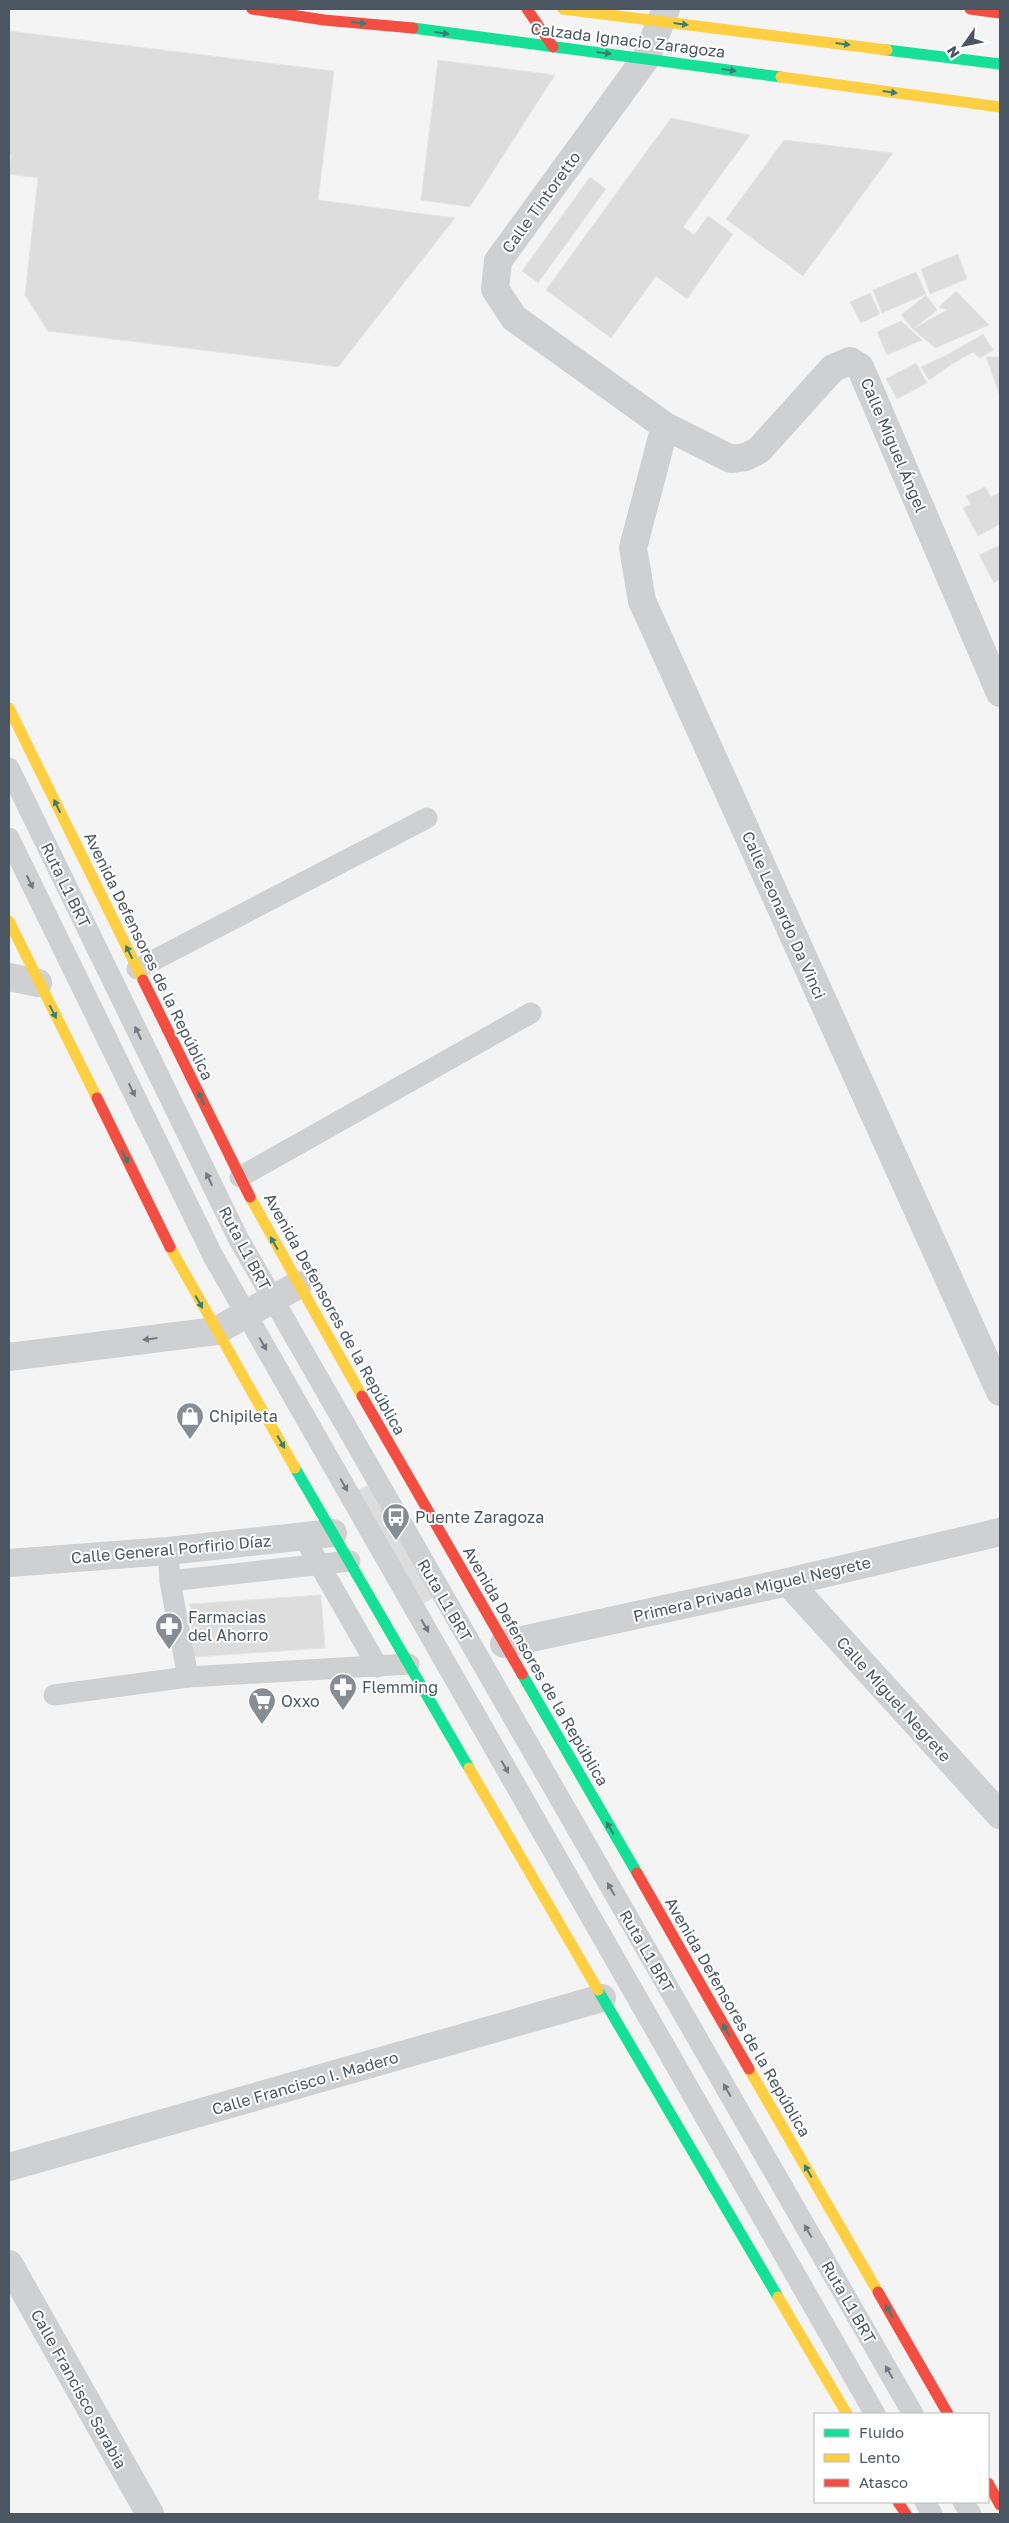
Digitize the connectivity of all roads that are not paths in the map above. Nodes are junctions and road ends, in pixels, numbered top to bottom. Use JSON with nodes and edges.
{"nodes":[{"id":1,"x":252,"y":9,"type":"edge"},
{"id":2,"x":527,"y":9,"type":"edge"},
{"id":3,"x":564,"y":9,"type":"edge"},
{"id":4,"x":666,"y":9,"type":"edge"},
{"id":5,"x":970,"y":9,"type":"edge"},
{"id":6,"x":1000,"y":13,"type":"edge"},
{"id":7,"x":410,"y":14,"type":"dead end"},
{"id":8,"x":394,"y":26,"type":"junction"},
{"id":9,"x":553,"y":47,"type":"junction"},
{"id":10,"x":646,"y":58,"type":"junction"},
{"id":11,"x":1000,"y":64,"type":"edge"},
{"id":12,"x":1000,"y":107,"type":"edge"},
{"id":13,"x":665,"y":426,"type":"junction"},
{"id":14,"x":1000,"y":693,"type":"edge"},
{"id":15,"x":9,"y":708,"type":"edge"},
{"id":16,"x":9,"y":768,"type":"edge"},
{"id":17,"x":427,"y":818,"type":"dead end"},
{"id":18,"x":9,"y":838,"type":"edge"},
{"id":19,"x":9,"y":921,"type":"edge"},
{"id":20,"x":137,"y":969,"type":"junction"},
{"id":21,"x":9,"y":977,"type":"edge"},
{"id":22,"x":38,"y":983,"type":"junction"},
{"id":23,"x":531,"y":1012,"type":"dead end"},
{"id":24,"x":240,"y":1177,"type":"junction"},
{"id":25,"x":298,"y":1285,"type":"junction"},
{"id":26,"x":273,"y":1300,"type":"junction"},
{"id":27,"x":246,"y":1314,"type":"junction"},
{"id":28,"x":216,"y":1331,"type":"junction"},
{"id":29,"x":9,"y":1357,"type":"edge"},
{"id":30,"x":1000,"y":1392,"type":"edge"},
{"id":31,"x":1000,"y":1532,"type":"edge"},
{"id":32,"x":334,"y":1533,"type":"junction"},
{"id":33,"x":303,"y":1536,"type":"junction"},
{"id":34,"x":168,"y":1551,"type":"junction"},
{"id":35,"x":350,"y":1562,"type":"junction"},
{"id":36,"x":9,"y":1563,"type":"edge"},
{"id":37,"x":320,"y":1565,"type":"junction"},
{"id":38,"x":170,"y":1580,"type":"junction"},
{"id":39,"x":788,"y":1582,"type":"junction"},
{"id":40,"x":504,"y":1644,"type":"junction"},
{"id":41,"x":409,"y":1664,"type":"junction"},
{"id":42,"x":378,"y":1667,"type":"junction"},
{"id":43,"x":188,"y":1677,"type":"junction"},
{"id":44,"x":54,"y":1695,"type":"dead end"},
{"id":45,"x":1000,"y":1815,"type":"edge"},
{"id":46,"x":602,"y":1998,"type":"junction"},
{"id":47,"x":9,"y":2167,"type":"edge"},
{"id":48,"x":9,"y":2264,"type":"edge"},
{"id":49,"x":846,"y":2413,"type":"edge"},
{"id":50,"x":874,"y":2413,"type":"edge"},
{"id":51,"x":912,"y":2413,"type":"edge"},
{"id":52,"x":947,"y":2413,"type":"edge"},
{"id":53,"x":965,"y":2503,"type":"edge"},
{"id":54,"x":908,"y":2509,"type":"edge"},
{"id":55,"x":150,"y":2514,"type":"edge"},
{"id":56,"x":932,"y":2514,"type":"edge"},
{"id":57,"x":971,"y":2514,"type":"edge"}],
"edges":[{"from":1,"to":8,"type":"main road","name":"Calzada Ignacio Zaragoza","one_way":true},
{"from":2,"to":9,"type":"main road"},
{"from":3,"to":11,"type":"main road","name":"Calzada Ignacio Zaragoza","one_way":true,"bridge":true},
{"from":4,"to":10,"type":"street","name":"Calle Tintoretto"},
{"from":5,"to":6,"type":"main road"},
{"from":7,"to":8,"type":"main road"},
{"from":8,"to":9,"type":"main road","name":"Calzada Ignacio Zaragoza","one_way":true},
{"from":9,"to":10,"type":"main road","name":"Calzada Ignacio Zaragoza","one_way":true},
{"from":10,"to":12,"type":"main road","name":"Calzada Ignacio Zaragoza","one_way":true},
{"from":10,"to":13,"type":"street","name":"Calle Tintoretto"},
{"from":13,"to":14,"type":"street","name":"Calle Miguel Ángel"},
{"from":13,"to":30,"type":"street","name":"Calle Leonardo Da Vinci"},
{"from":20,"to":15,"type":"main road","name":"Avenida Defensores de la República","one_way":true},
{"from":26,"to":16,"type":"lane","name":"Ruta L1 BRT","one_way":true},
{"from":17,"to":20,"type":"lane"},
{"from":18,"to":27,"type":"lane","name":"Ruta L1 BRT","one_way":true},
{"from":19,"to":22,"type":"main road"},
{"from":24,"to":20,"type":"main road","name":"Avenida Defensores de la República","one_way":true},
{"from":21,"to":22,"type":"street"},
{"from":22,"to":28,"type":"main road","one_way":true},
{"from":23,"to":24,"type":"lane"},
{"from":25,"to":24,"type":"main road","name":"Avenida Defensores de la República","one_way":true},
{"from":25,"to":26,"type":"street"},
{"from":25,"to":40,"type":"main road","name":"Avenida Defensores de la República"},
{"from":26,"to":27,"type":"street"},
{"from":51,"to":26,"type":"lane","name":"Ruta L1 BRT","one_way":true},
{"from":27,"to":28,"type":"street"},
{"from":27,"to":50,"type":"lane","name":"Ruta L1 BRT","one_way":true},
{"from":28,"to":29,"type":"street","one_way":true},
{"from":28,"to":32,"type":"main road","one_way":true},
{"from":31,"to":39,"type":"street","name":"Primera Privada Miguel Negrete"},
{"from":32,"to":33,"type":"street","name":"Calle General Porfirio Díaz"},
{"from":32,"to":35,"type":"main road"},
{"from":33,"to":34,"type":"street","name":"Calle General Porfirio Díaz"},
{"from":33,"to":37,"type":"lane"},
{"from":34,"to":36,"type":"street","name":"Calle General Porfirio Díaz"},
{"from":34,"to":38,"type":"lane"},
{"from":35,"to":37,"type":"lane"},
{"from":35,"to":41,"type":"main road"},
{"from":37,"to":38,"type":"lane"},
{"from":37,"to":42,"type":"lane"},
{"from":38,"to":43,"type":"lane"},
{"from":39,"to":40,"type":"street","name":"Primera Privada Miguel Negrete"},
{"from":39,"to":45,"type":"street","name":"Calle Miguel Negrete"},
{"from":52,"to":40,"type":"main road","name":"Avenida Defensores de la República","one_way":true},
{"from":41,"to":42,"type":"lane"},
{"from":41,"to":46,"type":"main road"},
{"from":42,"to":43,"type":"lane"},
{"from":43,"to":44,"type":"lane"},
{"from":46,"to":47,"type":"street","name":"Calle Francisco I. Madero"},
{"from":46,"to":49,"type":"main road"},
{"from":48,"to":55,"type":"street","name":"Calle Francisco Sarabia"},
{"from":53,"to":57,"type":"lane"},
{"from":54,"to":56,"type":"lane"}]}
